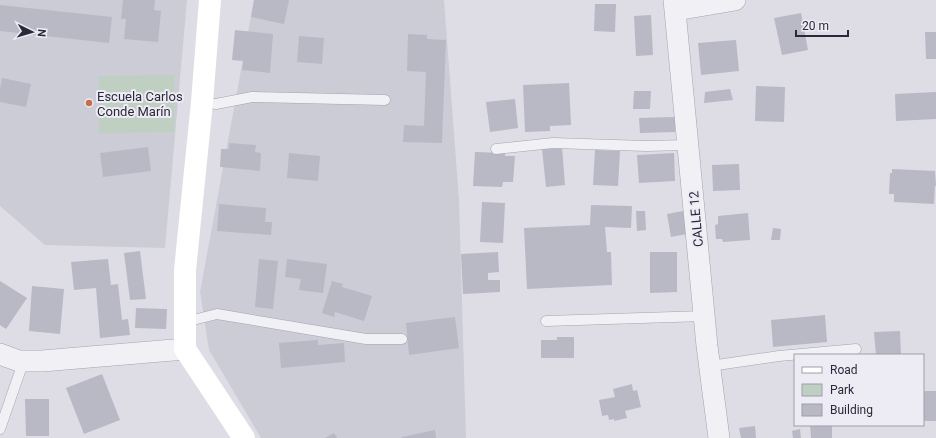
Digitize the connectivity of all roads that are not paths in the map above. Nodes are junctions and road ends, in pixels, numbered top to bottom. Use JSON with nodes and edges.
{"nodes":[{"id":1,"x":210,"y":0,"type":"edge"},
{"id":2,"x":735,"y":0,"type":"edge"},
{"id":3,"x":675,"y":5,"type":"edge"},
{"id":4,"x":385,"y":100,"type":"dead end"},
{"id":5,"x":202,"y":102,"type":"junction"},
{"id":6,"x":688,"y":145,"type":"junction"},
{"id":7,"x":496,"y":149,"type":"dead end"},
{"id":8,"x":704,"y":316,"type":"junction"},
{"id":9,"x":546,"y":321,"type":"dead end"},
{"id":10,"x":185,"y":322,"type":"junction"},
{"id":11,"x":402,"y":339,"type":"dead end"},
{"id":12,"x":185,"y":349,"type":"junction"},
{"id":13,"x":856,"y":349,"type":"dead end"},
{"id":14,"x":0,"y":354,"type":"edge"},
{"id":15,"x":801,"y":354,"type":"edge"},
{"id":16,"x":794,"y":355,"type":"edge"},
{"id":17,"x":24,"y":360,"type":"junction"},
{"id":18,"x":710,"y":366,"type":"junction"},
{"id":19,"x":0,"y":429,"type":"edge"},
{"id":20,"x":244,"y":438,"type":"edge"},
{"id":21,"x":718,"y":438,"type":"edge"}],
"edges":[{"from":1,"to":5,"type":"street"},
{"from":2,"to":3,"type":"street"},
{"from":3,"to":6,"type":"street","name":"CALLE 12"},
{"from":4,"to":5,"type":"lane"},
{"from":5,"to":10,"type":"street"},
{"from":6,"to":7,"type":"lane"},
{"from":6,"to":8,"type":"street","name":"CALLE 12"},
{"from":8,"to":9,"type":"lane"},
{"from":8,"to":18,"type":"street","name":"CALLE 12"},
{"from":10,"to":11,"type":"lane"},
{"from":10,"to":12,"type":"street"},
{"from":12,"to":17,"type":"street"},
{"from":12,"to":20,"type":"street"},
{"from":13,"to":15,"type":"lane"},
{"from":14,"to":17,"type":"street"},
{"from":16,"to":18,"type":"lane"},
{"from":17,"to":19,"type":"lane"},
{"from":18,"to":21,"type":"street","name":"CALLE 12"}]}
